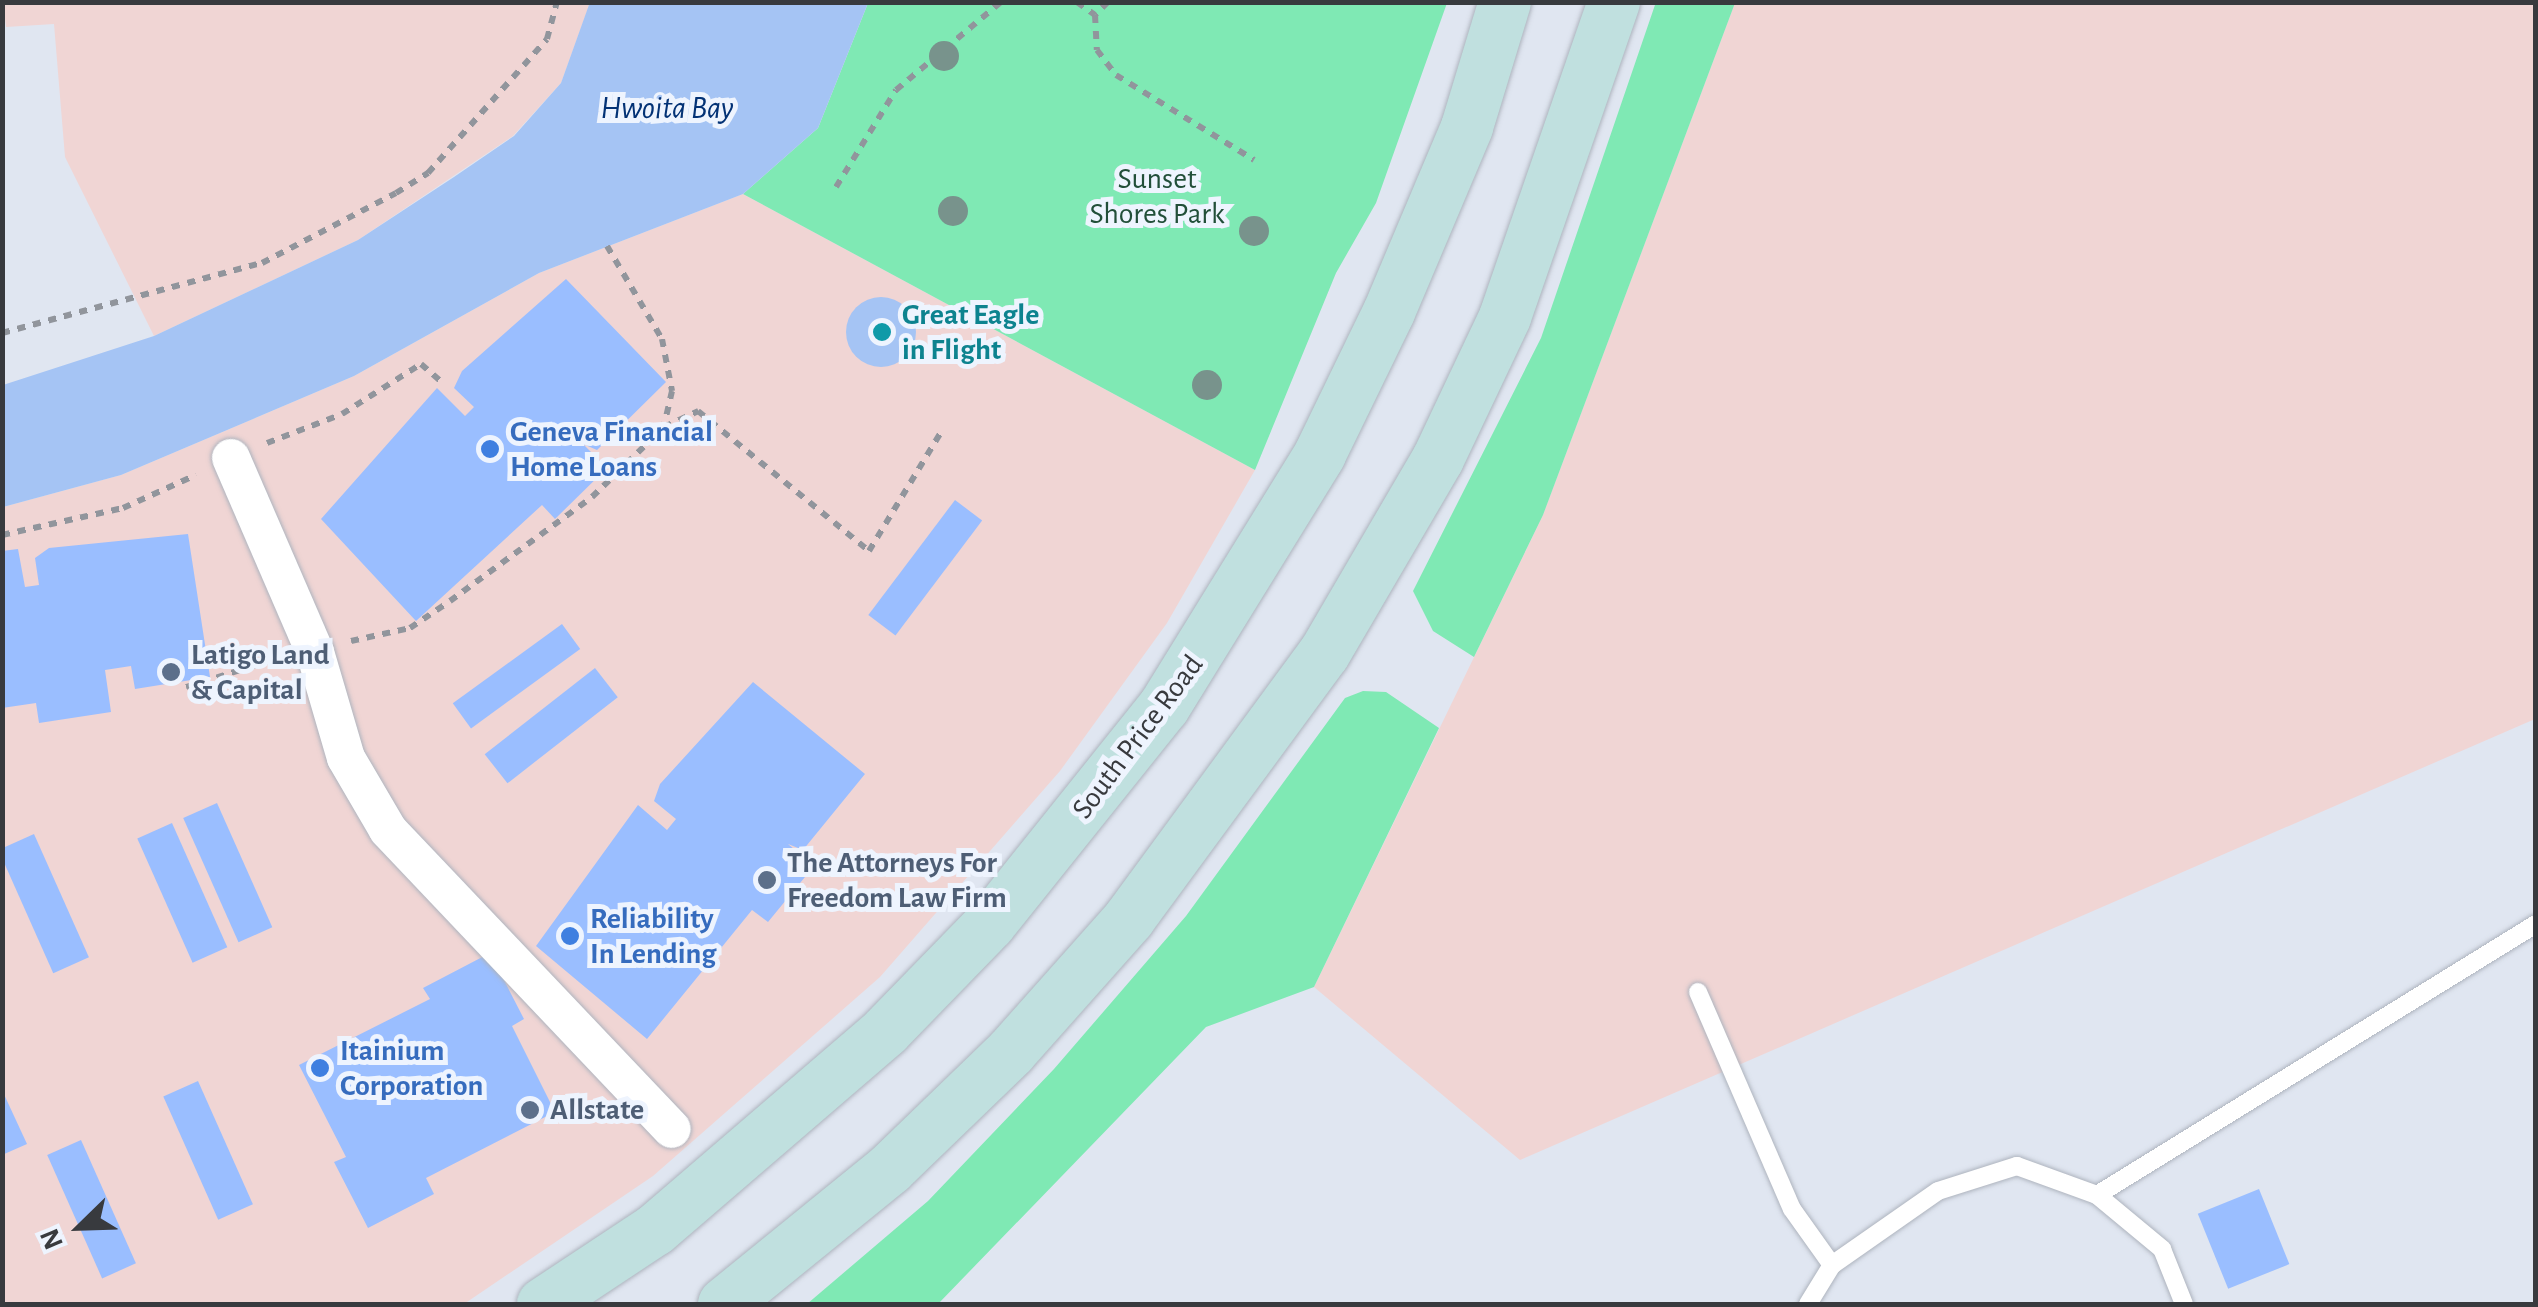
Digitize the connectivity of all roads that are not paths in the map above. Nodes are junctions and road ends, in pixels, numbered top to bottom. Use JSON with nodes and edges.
{"nodes":[{"id":1,"x":1506,"y":2,"type":"edge"},
{"id":2,"x":1614,"y":2,"type":"edge"},
{"id":3,"x":232,"y":458,"type":"dead end"},
{"id":4,"x":2536,"y":924,"type":"edge"},
{"id":5,"x":1698,"y":992,"type":"dead end"},
{"id":6,"x":672,"y":1128,"type":"dead end"},
{"id":7,"x":2097,"y":1195,"type":"junction"},
{"id":8,"x":1832,"y":1265,"type":"junction"},
{"id":9,"x":544,"y":1304,"type":"edge"},
{"id":10,"x":724,"y":1304,"type":"edge"},
{"id":11,"x":1808,"y":1304,"type":"edge"},
{"id":12,"x":2184,"y":1304,"type":"edge"}],
"edges":[{"from":1,"to":9,"type":"main road","name":"South Price Road"},
{"from":2,"to":10,"type":"main road"},
{"from":3,"to":6,"type":"street"},
{"from":4,"to":7,"type":"lane"},
{"from":5,"to":8,"type":"lane"},
{"from":7,"to":8,"type":"lane"},
{"from":7,"to":12,"type":"lane"},
{"from":8,"to":11,"type":"lane"}]}
